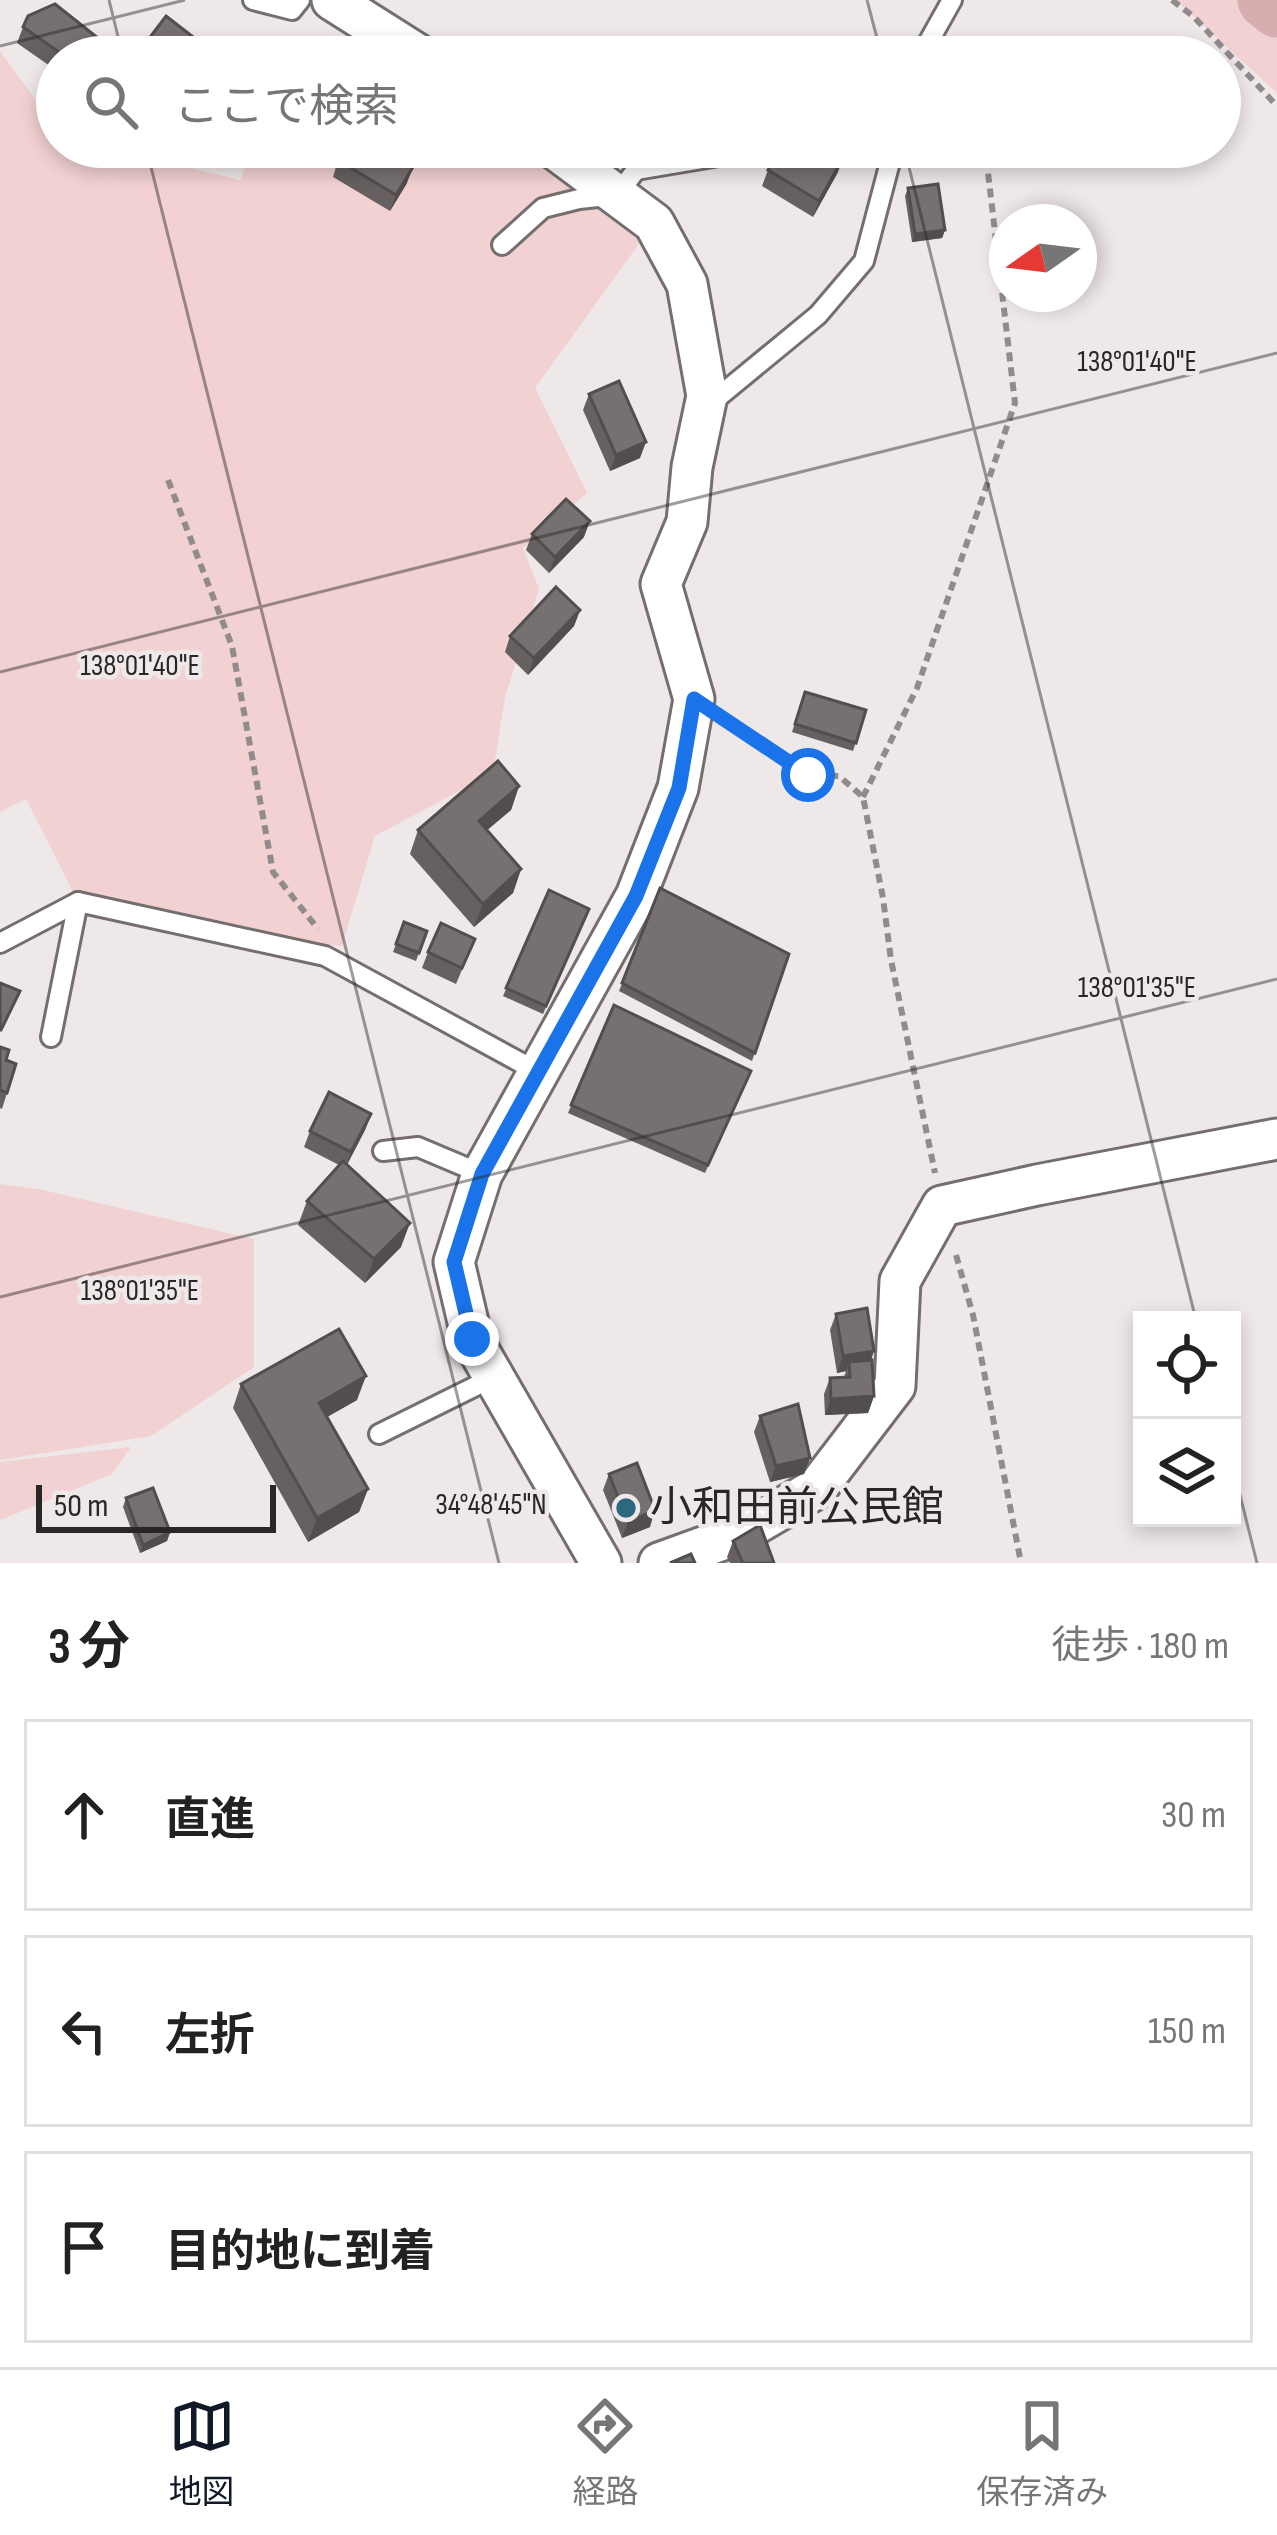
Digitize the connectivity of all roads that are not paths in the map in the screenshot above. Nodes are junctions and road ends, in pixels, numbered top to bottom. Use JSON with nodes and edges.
{"nodes":[{"id":1,"x":253,"y":0,"type":"edge"},
{"id":2,"x":300,"y":0,"type":"edge"},
{"id":3,"x":332,"y":0,"type":"edge"},
{"id":4,"x":952,"y":0,"type":"edge"},
{"id":5,"x":389,"y":36,"type":"edge"},
{"id":6,"x":932,"y":36,"type":"edge"},
{"id":7,"x":580,"y":168,"type":"edge"},
{"id":8,"x":648,"y":168,"type":"edge"},
{"id":9,"x":888,"y":168,"type":"edge"},
{"id":10,"x":617,"y":195,"type":"junction"},
{"id":11,"x":502,"y":244,"type":"dead end"},
{"id":12,"x":703,"y":410,"type":"junction"},
{"id":13,"x":78,"y":902,"type":"junction"},
{"id":14,"x":0,"y":943,"type":"edge"},
{"id":15,"x":51,"y":1037,"type":"dead end"},
{"id":16,"x":538,"y":1072,"type":"junction"},
{"id":17,"x":1277,"y":1139,"type":"edge"},
{"id":18,"x":383,"y":1151,"type":"dead end"},
{"id":19,"x":482,"y":1174,"type":"junction"},
{"id":20,"x":494,"y":1377,"type":"junction"},
{"id":21,"x":379,"y":1434,"type":"dead end"},
{"id":22,"x":601,"y":1563,"type":"edge"},
{"id":23,"x":659,"y":1563,"type":"edge"}],
"edges":[{"from":1,"to":2,"type":"lane"},
{"from":3,"to":5,"type":"street"},
{"from":4,"to":6,"type":"lane"},
{"from":7,"to":10,"type":"street"},
{"from":8,"to":10,"type":"lane"},
{"from":9,"to":12,"type":"lane"},
{"from":10,"to":11,"type":"lane"},
{"from":10,"to":12,"type":"street"},
{"from":12,"to":16,"type":"street"},
{"from":13,"to":14,"type":"lane"},
{"from":13,"to":15,"type":"lane"},
{"from":13,"to":16,"type":"lane"},
{"from":16,"to":19,"type":"street"},
{"from":17,"to":23,"type":"street"},
{"from":18,"to":19,"type":"lane"},
{"from":19,"to":20,"type":"street"},
{"from":20,"to":21,"type":"lane"},
{"from":20,"to":22,"type":"street"}]}
